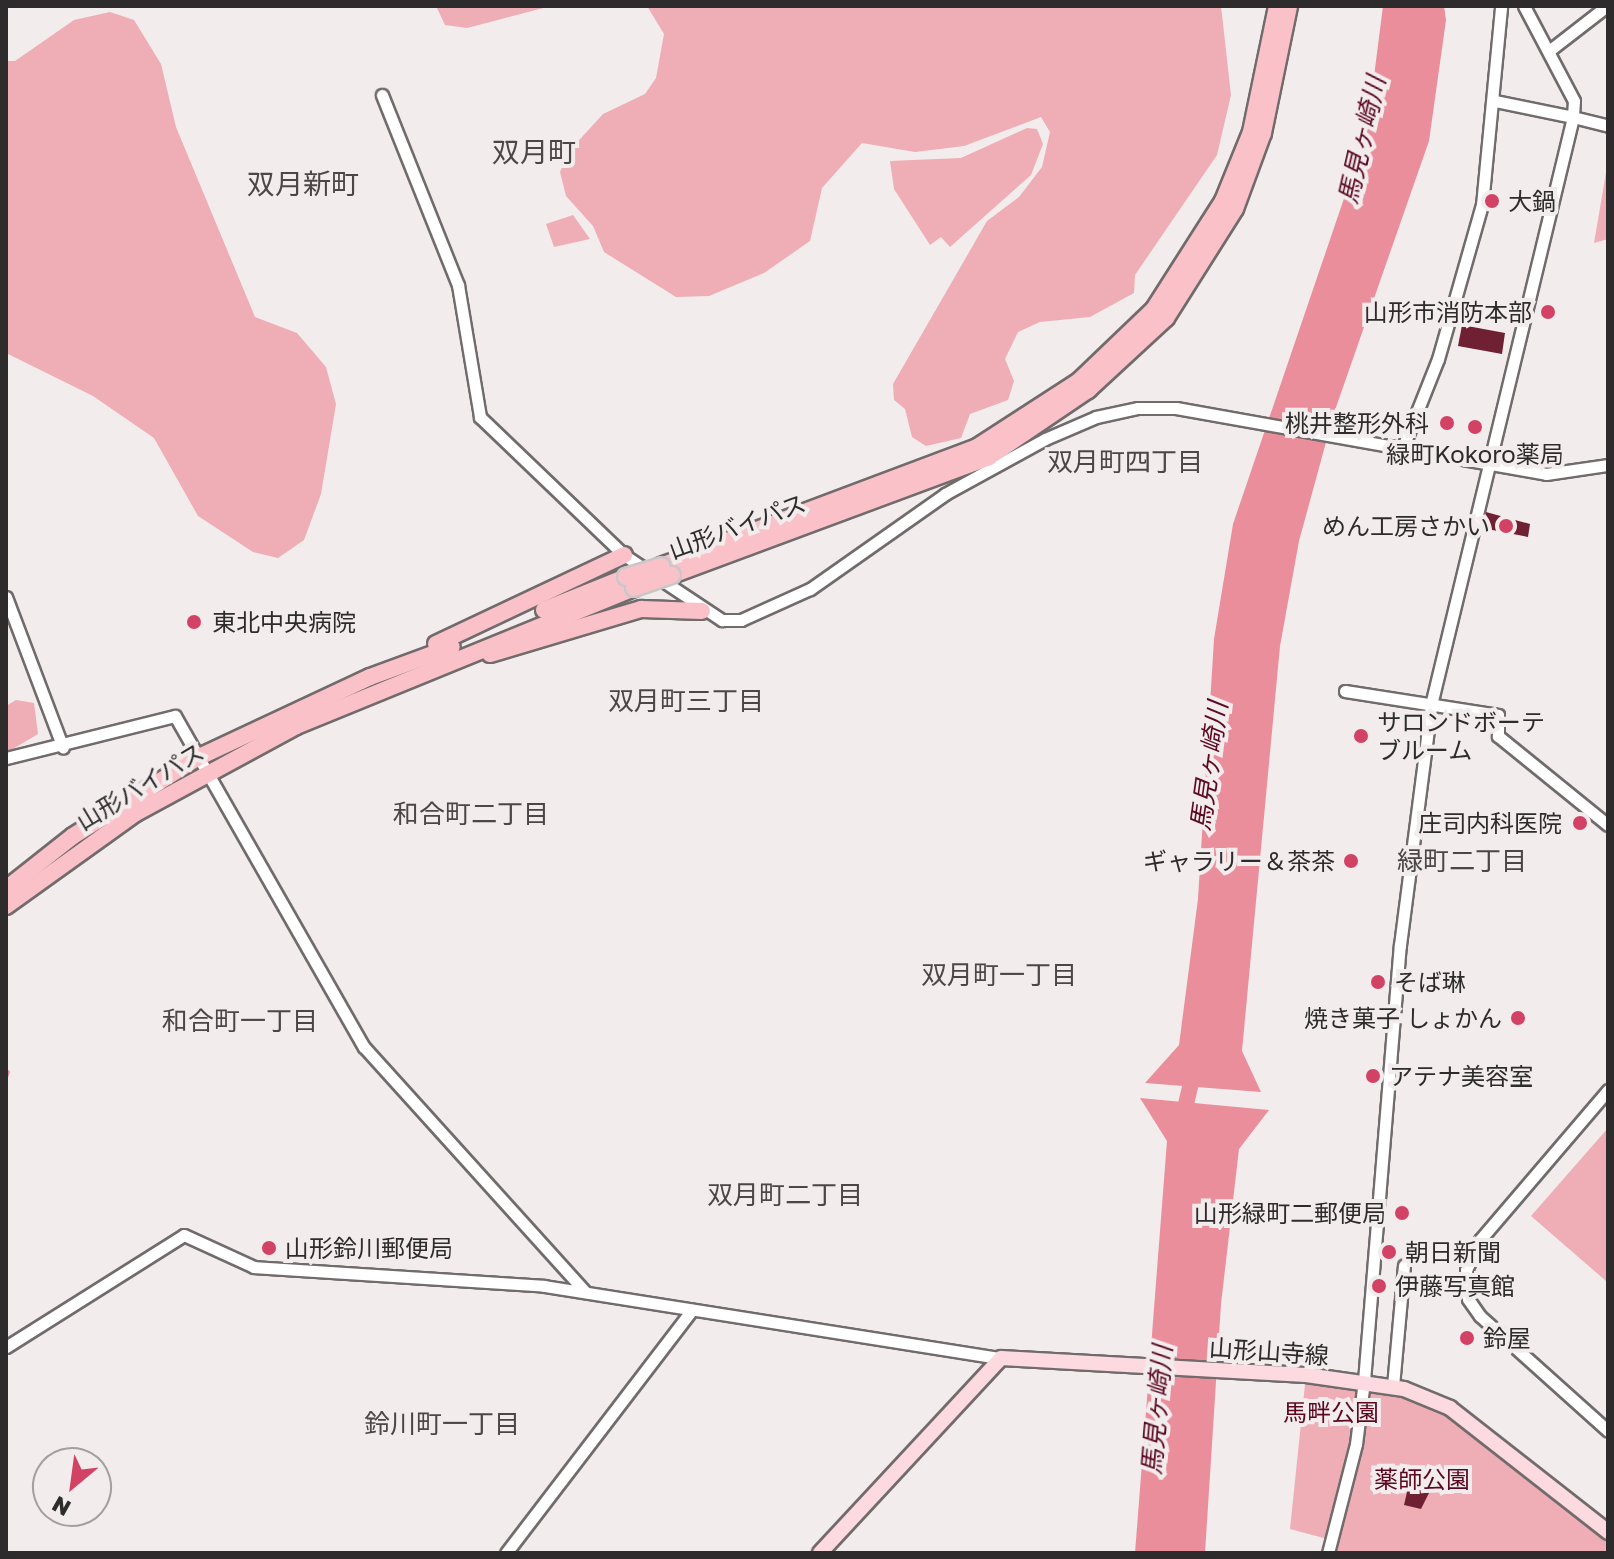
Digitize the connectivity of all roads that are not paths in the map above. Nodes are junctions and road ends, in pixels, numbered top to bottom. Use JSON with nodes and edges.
{"nodes":[{"id":1,"x":1277,"y":6,"type":"edge"},
{"id":2,"x":1289,"y":6,"type":"edge"},
{"id":3,"x":1501,"y":6,"type":"edge"},
{"id":4,"x":1607,"y":6,"type":"edge"},
{"id":5,"x":1524,"y":7,"type":"edge"},
{"id":6,"x":1550,"y":50,"type":"junction"},
{"id":7,"x":382,"y":95,"type":"dead end"},
{"id":8,"x":1495,"y":101,"type":"junction"},
{"id":9,"x":1573,"y":117,"type":"junction"},
{"id":10,"x":1608,"y":126,"type":"edge"},
{"id":11,"x":1401,"y":452,"type":"junction"},
{"id":12,"x":1608,"y":465,"type":"edge"},
{"id":13,"x":1485,"y":466,"type":"junction"},
{"id":14,"x":624,"y":555,"type":"junction"},
{"id":15,"x":667,"y":570,"type":"junction"},
{"id":16,"x":6,"y":597,"type":"edge"},
{"id":17,"x":702,"y":611,"type":"junction"},
{"id":18,"x":374,"y":682,"type":"junction"},
{"id":19,"x":1345,"y":691,"type":"dead end"},
{"id":20,"x":1431,"y":705,"type":"junction"},
{"id":21,"x":63,"y":748,"type":"junction"},
{"id":22,"x":6,"y":758,"type":"edge"},
{"id":23,"x":201,"y":766,"type":"junction"},
{"id":24,"x":1608,"y":825,"type":"edge"},
{"id":25,"x":6,"y":889,"type":"edge"},
{"id":26,"x":6,"y":906,"type":"edge"},
{"id":27,"x":1608,"y":1090,"type":"edge"},
{"id":28,"x":1404,"y":1265,"type":"dead end"},
{"id":29,"x":585,"y":1292,"type":"junction"},
{"id":30,"x":692,"y":1310,"type":"junction"},
{"id":31,"x":6,"y":1347,"type":"edge"},
{"id":32,"x":1001,"y":1358,"type":"junction"},
{"id":33,"x":1364,"y":1381,"type":"junction"},
{"id":34,"x":1393,"y":1386,"type":"junction"},
{"id":35,"x":1608,"y":1431,"type":"edge"},
{"id":36,"x":1608,"y":1532,"type":"edge"},
{"id":37,"x":506,"y":1553,"type":"edge"},
{"id":38,"x":820,"y":1553,"type":"edge"},
{"id":39,"x":1328,"y":1553,"type":"edge"}],
"edges":[{"from":1,"to":15,"type":"highway","name":"山形バイパス"},
{"from":2,"to":15,"type":"highway","name":"山形バイパス"},
{"from":3,"to":8,"type":"street"},
{"from":4,"to":6,"type":"street"},
{"from":5,"to":6,"type":"street"},
{"from":6,"to":9,"type":"street"},
{"from":7,"to":14,"type":"street"},
{"from":8,"to":9,"type":"street"},
{"from":8,"to":11,"type":"street"},
{"from":9,"to":10,"type":"street"},
{"from":9,"to":13,"type":"street"},
{"from":11,"to":13,"type":"street"},
{"from":11,"to":17,"type":"street"},
{"from":12,"to":13,"type":"street"},
{"from":13,"to":20,"type":"street"},
{"from":14,"to":17,"type":"street"},
{"from":14,"to":18,"type":"highway"},
{"from":15,"to":18,"type":"highway","name":"山形バイパス","bridge":true},
{"from":16,"to":21,"type":"street"},
{"from":17,"to":18,"type":"highway"},
{"from":18,"to":23,"type":"highway","name":"山形バイパス"},
{"from":19,"to":20,"type":"street"},
{"from":20,"to":24,"type":"street"},
{"from":20,"to":33,"type":"street"},
{"from":21,"to":22,"type":"street"},
{"from":21,"to":23,"type":"street"},
{"from":23,"to":25,"type":"highway","name":"山形バイパス"},
{"from":23,"to":26,"type":"highway","name":"山形バイパス"},
{"from":23,"to":29,"type":"street"},
{"from":27,"to":35,"type":"street"},
{"from":28,"to":34,"type":"street"},
{"from":29,"to":30,"type":"street"},
{"from":29,"to":31,"type":"street"},
{"from":30,"to":32,"type":"street"},
{"from":30,"to":37,"type":"street"},
{"from":32,"to":33,"type":"main road","name":"山形山寺線"},
{"from":32,"to":38,"type":"main road"},
{"from":33,"to":34,"type":"main road","name":"山形山寺線"},
{"from":33,"to":39,"type":"street"},
{"from":34,"to":36,"type":"main road","name":"山形山寺線"}]}
